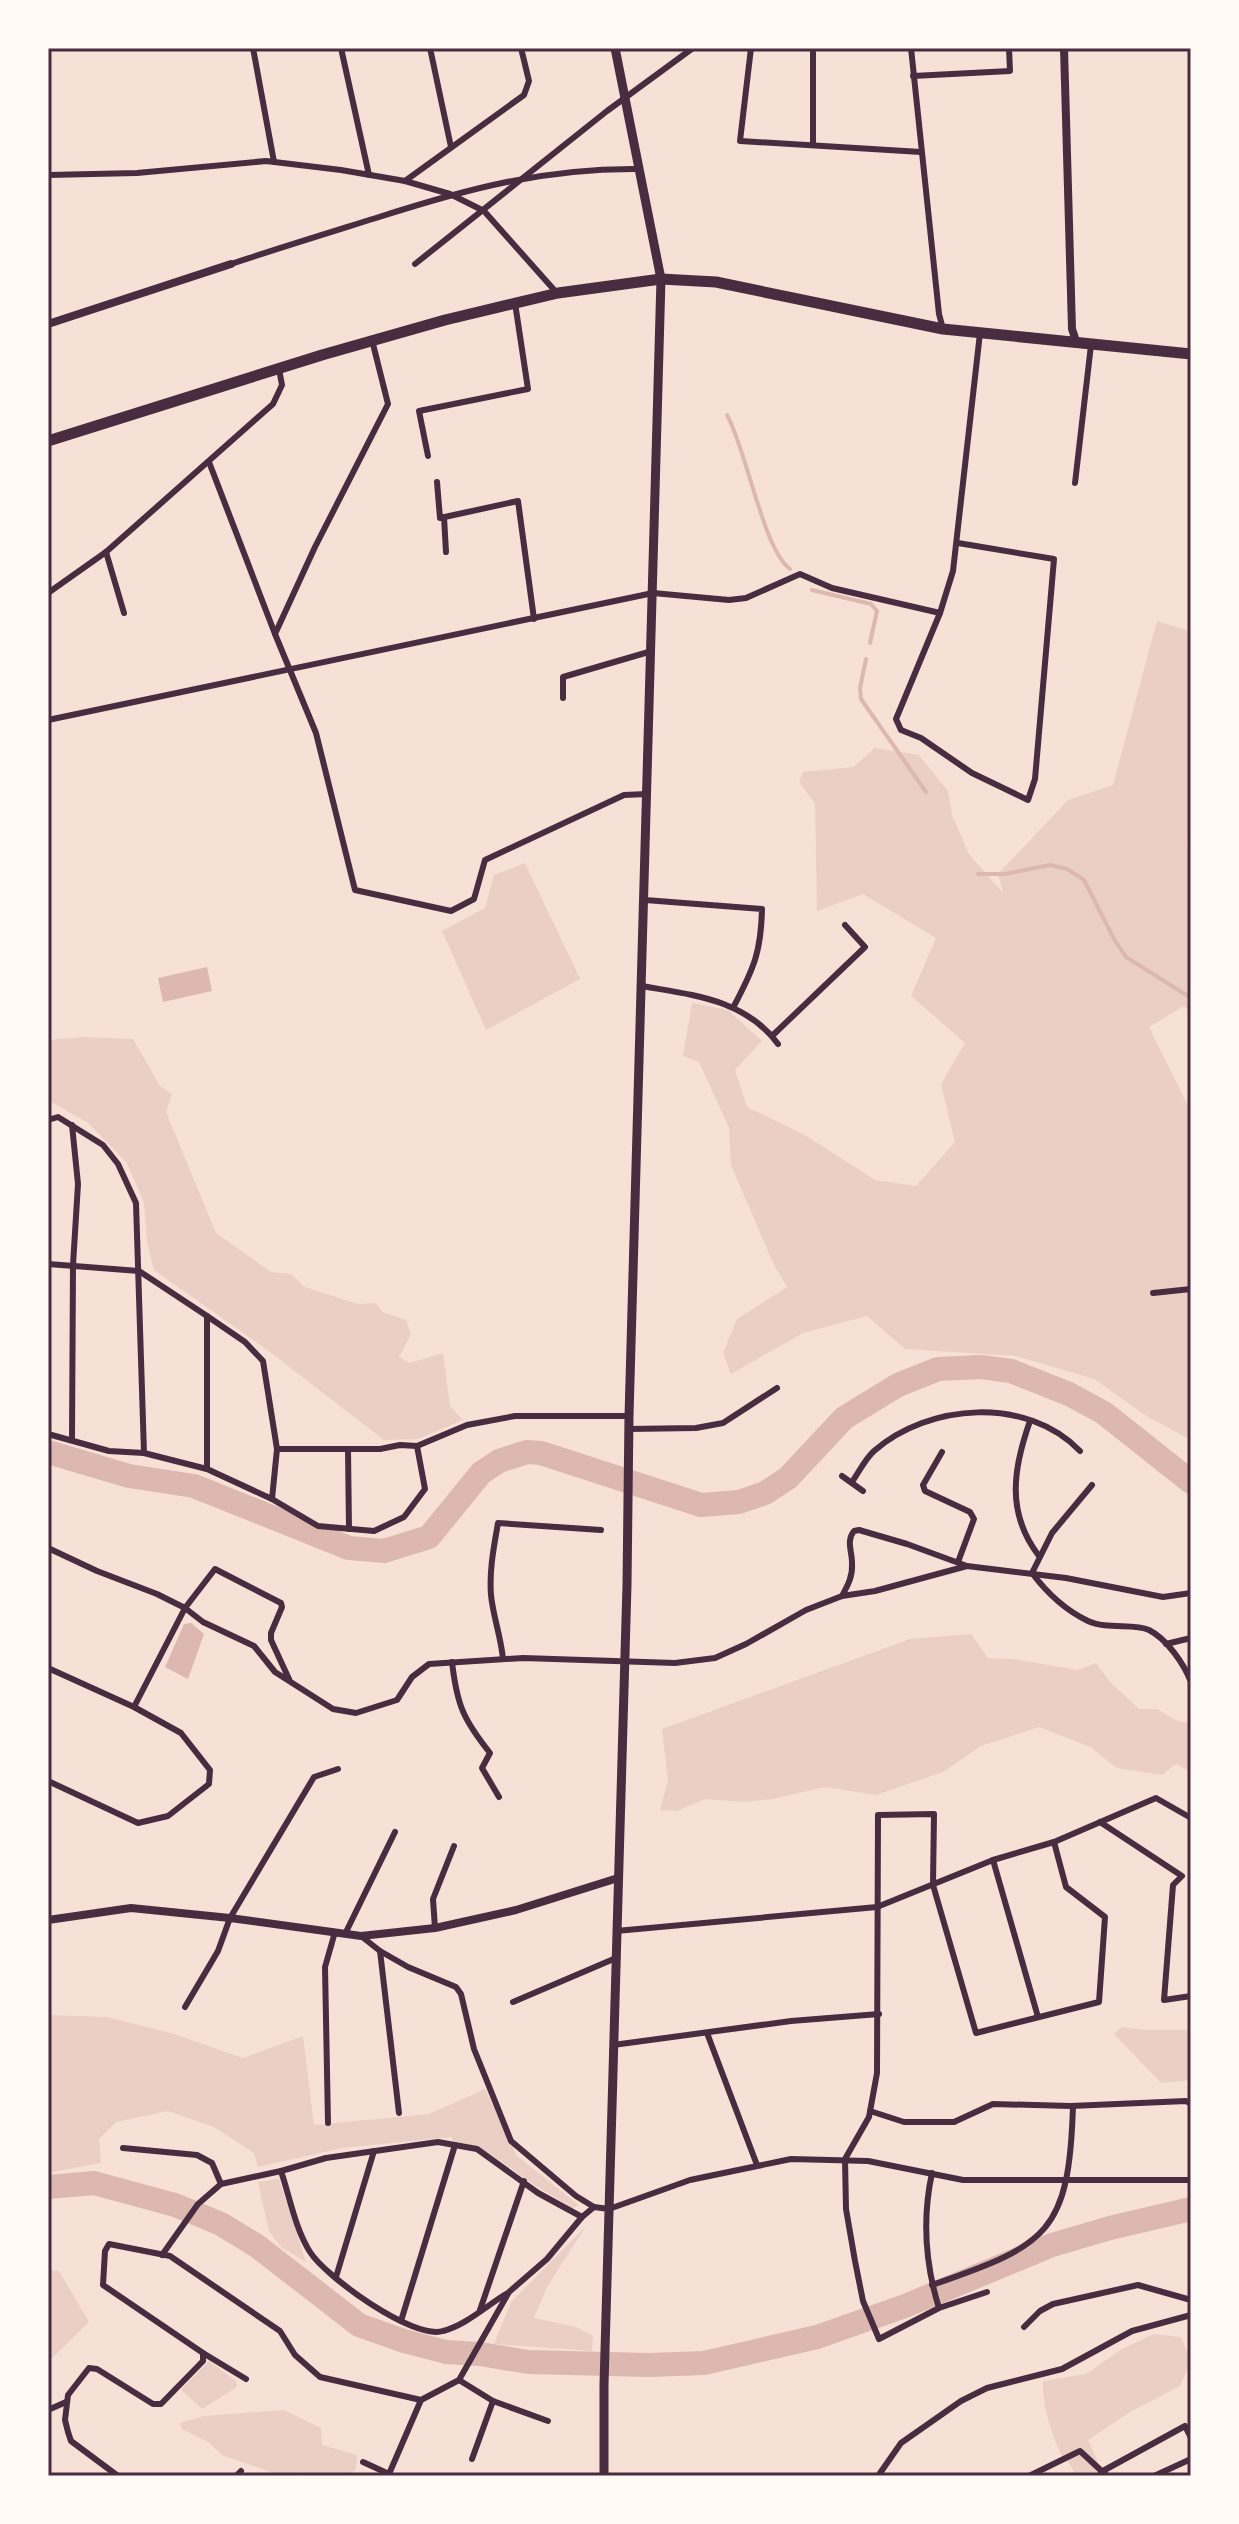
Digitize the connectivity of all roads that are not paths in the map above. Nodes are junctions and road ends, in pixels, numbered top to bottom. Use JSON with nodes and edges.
{"nodes":[{"id":1,"x":263,"y":48,"type":"edge"},
{"id":2,"x":341,"y":48,"type":"edge"},
{"id":3,"x":430,"y":48,"type":"edge"},
{"id":4,"x":521,"y":48,"type":"edge"},
{"id":5,"x":615,"y":48,"type":"edge"},
{"id":6,"x":693,"y":48,"type":"edge"},
{"id":7,"x":751,"y":48,"type":"edge"},
{"id":8,"x":813,"y":48,"type":"edge"},
{"id":9,"x":911,"y":48,"type":"edge"},
{"id":10,"x":1009,"y":48,"type":"edge"},
{"id":11,"x":1064,"y":48,"type":"edge"},
{"id":12,"x":253,"y":49,"type":"edge"},
{"id":13,"x":913,"y":76,"type":"junction"},
{"id":14,"x":625,"y":99,"type":"junction"},
{"id":15,"x":813,"y":145,"type":"junction"},
{"id":16,"x":451,"y":147,"type":"junction"},
{"id":17,"x":921,"y":152,"type":"junction"},
{"id":18,"x":274,"y":162,"type":"junction"},
{"id":19,"x":639,"y":169,"type":"junction"},
{"id":20,"x":48,"y":175,"type":"edge"},
{"id":21,"x":369,"y":175,"type":"junction"},
{"id":22,"x":528,"y":176,"type":"junction"},
{"id":23,"x":405,"y":181,"type":"junction"},
{"id":24,"x":450,"y":194,"type":"junction"},
{"id":25,"x":484,"y":211,"type":"junction"},
{"id":26,"x":231,"y":264,"type":"joint"},
{"id":27,"x":415,"y":264,"type":"dead end"},
{"id":28,"x":661,"y":279,"type":"junction"},
{"id":29,"x":558,"y":293,"type":"junction"},
{"id":30,"x":515,"y":303,"type":"junction"},
{"id":31,"x":48,"y":324,"type":"edge"},
{"id":32,"x":943,"y":329,"type":"junction"},
{"id":33,"x":980,"y":333,"type":"junction"},
{"id":34,"x":372,"y":340,"type":"junction"},
{"id":35,"x":1077,"y":344,"type":"junction"},
{"id":36,"x":1091,"y":345,"type":"junction"},
{"id":37,"x":1191,"y":354,"type":"edge"},
{"id":38,"x":279,"y":369,"type":"junction"},
{"id":39,"x":48,"y":441,"type":"edge"},
{"id":40,"x":428,"y":456,"type":"dead end"},
{"id":41,"x":209,"y":462,"type":"junction"},
{"id":42,"x":437,"y":482,"type":"dead end"},
{"id":43,"x":1075,"y":483,"type":"dead end"},
{"id":44,"x":444,"y":517,"type":"junction"},
{"id":45,"x":958,"y":543,"type":"junction"},
{"id":46,"x":106,"y":552,"type":"junction"},
{"id":47,"x":446,"y":552,"type":"dead end"},
{"id":48,"x":48,"y":593,"type":"edge"},
{"id":49,"x":653,"y":593,"type":"junction"},
{"id":50,"x":124,"y":613,"type":"dead end"},
{"id":51,"x":940,"y":613,"type":"junction"},
{"id":52,"x":534,"y":619,"type":"junction"},
{"id":53,"x":275,"y":634,"type":"junction"},
{"id":54,"x":652,"y":651,"type":"junction"},
{"id":55,"x":289,"y":670,"type":"junction"},
{"id":56,"x":563,"y":698,"type":"dead end"},
{"id":57,"x":48,"y":720,"type":"edge"},
{"id":58,"x":648,"y":794,"type":"junction"},
{"id":59,"x":645,"y":900,"type":"junction"},
{"id":60,"x":845,"y":925,"type":"dead end"},
{"id":61,"x":642,"y":986,"type":"junction"},
{"id":62,"x":734,"y":1006,"type":"junction"},
{"id":63,"x":772,"y":1036,"type":"junction"},
{"id":64,"x":778,"y":1044,"type":"dead end"},
{"id":65,"x":48,"y":1120,"type":"edge"},
{"id":66,"x":72,"y":1125,"type":"junction"},
{"id":67,"x":48,"y":1264,"type":"edge"},
{"id":68,"x":73,"y":1265,"type":"junction"},
{"id":69,"x":139,"y":1271,"type":"junction"},
{"id":70,"x":1191,"y":1289,"type":"edge"},
{"id":71,"x":1153,"y":1293,"type":"dead end"},
{"id":72,"x":207,"y":1316,"type":"junction"},
{"id":73,"x":777,"y":1388,"type":"dead end"},
{"id":74,"x":629,"y":1416,"type":"junction"},
{"id":75,"x":1030,"y":1421,"type":"junction"},
{"id":76,"x":629,"y":1429,"type":"junction"},
{"id":77,"x":48,"y":1434,"type":"edge"},
{"id":78,"x":72,"y":1440,"type":"junction"},
{"id":79,"x":417,"y":1446,"type":"junction"},
{"id":80,"x":277,"y":1449,"type":"junction"},
{"id":81,"x":348,"y":1449,"type":"junction"},
{"id":82,"x":1080,"y":1451,"type":"dead end"},
{"id":83,"x":942,"y":1452,"type":"dead end"},
{"id":84,"x":144,"y":1453,"type":"junction"},
{"id":85,"x":207,"y":1469,"type":"junction"},
{"id":86,"x":842,"y":1476,"type":"dead end"},
{"id":87,"x":852,"y":1482,"type":"junction"},
{"id":88,"x":1092,"y":1485,"type":"dead end"},
{"id":89,"x":863,"y":1491,"type":"dead end"},
{"id":90,"x":272,"y":1499,"type":"junction"},
{"id":91,"x":349,"y":1529,"type":"junction"},
{"id":92,"x":601,"y":1530,"type":"dead end"},
{"id":93,"x":48,"y":1548,"type":"edge"},
{"id":94,"x":1039,"y":1556,"type":"junction"},
{"id":95,"x":958,"y":1562,"type":"junction"},
{"id":96,"x":967,"y":1566,"type":"junction"},
{"id":97,"x":1032,"y":1573,"type":"junction"},
{"id":98,"x":1191,"y":1593,"type":"edge"},
{"id":99,"x":842,"y":1596,"type":"junction"},
{"id":100,"x":185,"y":1608,"type":"junction"},
{"id":101,"x":1191,"y":1638,"type":"edge"},
{"id":102,"x":1166,"y":1644,"type":"junction"},
{"id":103,"x":503,"y":1659,"type":"junction"},
{"id":104,"x":624,"y":1660,"type":"junction"},
{"id":105,"x":452,"y":1662,"type":"junction"},
{"id":106,"x":48,"y":1668,"type":"edge"},
{"id":107,"x":290,"y":1682,"type":"junction"},
{"id":108,"x":1191,"y":1682,"type":"edge"},
{"id":109,"x":134,"y":1707,"type":"junction"},
{"id":110,"x":338,"y":1769,"type":"dead end"},
{"id":111,"x":48,"y":1781,"type":"edge"},
{"id":112,"x":499,"y":1797,"type":"dead end"},
{"id":113,"x":1191,"y":1818,"type":"edge"},
{"id":114,"x":1100,"y":1822,"type":"junction"},
{"id":115,"x":395,"y":1832,"type":"dead end"},
{"id":116,"x":1054,"y":1842,"type":"junction"},
{"id":117,"x":454,"y":1846,"type":"dead end"},
{"id":118,"x":993,"y":1860,"type":"junction"},
{"id":119,"x":1182,"y":1876,"type":"junction"},
{"id":120,"x":618,"y":1878,"type":"junction"},
{"id":121,"x":1191,"y":1883,"type":"edge"},
{"id":122,"x":933,"y":1885,"type":"junction"},
{"id":123,"x":877,"y":1907,"type":"junction"},
{"id":124,"x":230,"y":1918,"type":"junction"},
{"id":125,"x":48,"y":1920,"type":"edge"},
{"id":126,"x":435,"y":1928,"type":"junction"},
{"id":127,"x":616,"y":1931,"type":"junction"},
{"id":128,"x":335,"y":1932,"type":"junction"},
{"id":129,"x":345,"y":1934,"type":"junction"},
{"id":130,"x":361,"y":1936,"type":"junction"},
{"id":131,"x":380,"y":1951,"type":"junction"},
{"id":132,"x":616,"y":1958,"type":"junction"},
{"id":133,"x":1191,"y":1996,"type":"edge"},
{"id":134,"x":513,"y":2002,"type":"dead end"},
{"id":135,"x":185,"y":2007,"type":"dead end"},
{"id":136,"x":879,"y":2014,"type":"junction"},
{"id":137,"x":1038,"y":2017,"type":"junction"},
{"id":138,"x":707,"y":2033,"type":"junction"},
{"id":139,"x":613,"y":2045,"type":"junction"},
{"id":140,"x":1191,"y":2104,"type":"edge"},
{"id":141,"x":1073,"y":2106,"type":"junction"},
{"id":142,"x":870,"y":2111,"type":"junction"},
{"id":143,"x":399,"y":2113,"type":"dead end"},
{"id":144,"x":328,"y":2123,"type":"dead end"},
{"id":145,"x":455,"y":2145,"type":"junction"},
{"id":146,"x":123,"y":2148,"type":"dead end"},
{"id":147,"x":374,"y":2151,"type":"junction"},
{"id":148,"x":845,"y":2159,"type":"junction"},
{"id":149,"x":757,"y":2165,"type":"junction"},
{"id":150,"x":281,"y":2171,"type":"junction"},
{"id":151,"x":932,"y":2173,"type":"junction"},
{"id":152,"x":1067,"y":2180,"type":"junction"},
{"id":153,"x":1191,"y":2180,"type":"edge"},
{"id":154,"x":524,"y":2181,"type":"junction"},
{"id":155,"x":221,"y":2184,"type":"junction"},
{"id":156,"x":594,"y":2207,"type":"junction"},
{"id":157,"x":609,"y":2209,"type":"junction"},
{"id":158,"x":582,"y":2217,"type":"junction"},
{"id":159,"x":162,"y":2255,"type":"junction"},
{"id":160,"x":336,"y":2277,"type":"junction"},
{"id":161,"x":932,"y":2285,"type":"junction"},
{"id":162,"x":509,"y":2292,"type":"junction"},
{"id":163,"x":987,"y":2292,"type":"dead end"},
{"id":164,"x":1191,"y":2300,"type":"edge"},
{"id":165,"x":939,"y":2308,"type":"junction"},
{"id":166,"x":480,"y":2310,"type":"junction"},
{"id":167,"x":1191,"y":2315,"type":"edge"},
{"id":168,"x":401,"y":2321,"type":"junction"},
{"id":169,"x":1024,"y":2327,"type":"dead end"},
{"id":170,"x":203,"y":2353,"type":"junction"},
{"id":171,"x":246,"y":2379,"type":"dead end"},
{"id":172,"x":459,"y":2380,"type":"junction"},
{"id":173,"x":421,"y":2400,"type":"junction"},
{"id":174,"x":493,"y":2401,"type":"junction"},
{"id":175,"x":66,"y":2402,"type":"junction"},
{"id":176,"x":48,"y":2410,"type":"edge"},
{"id":177,"x":548,"y":2421,"type":"dead end"},
{"id":178,"x":1191,"y":2438,"type":"edge"},
{"id":179,"x":472,"y":2459,"type":"dead end"},
{"id":180,"x":1191,"y":2459,"type":"edge"},
{"id":181,"x":363,"y":2462,"type":"dead end"},
{"id":182,"x":1104,"y":2474,"type":"edge"},
{"id":183,"x":390,"y":2475,"type":"edge"},
{"id":184,"x":118,"y":2476,"type":"edge"},
{"id":185,"x":604,"y":2476,"type":"edge"},
{"id":186,"x":878,"y":2476,"type":"edge"},
{"id":187,"x":1029,"y":2476,"type":"edge"},
{"id":188,"x":1154,"y":2476,"type":"edge"}],
"edges":[{"from":1,"to":12,"type":"street"},
{"from":2,"to":21,"type":"street"},
{"from":3,"to":16,"type":"street"},
{"from":4,"to":16,"type":"street"},
{"from":5,"to":14,"type":"main road"},
{"from":6,"to":14,"type":"street"},
{"from":7,"to":15,"type":"street"},
{"from":8,"to":15,"type":"street"},
{"from":9,"to":13,"type":"street"},
{"from":10,"to":13,"type":"street"},
{"from":11,"to":35,"type":"street"},
{"from":12,"to":18,"type":"street"},
{"from":13,"to":17,"type":"street"},
{"from":14,"to":19,"type":"main road"},
{"from":14,"to":22,"type":"street"},
{"from":15,"to":17,"type":"street"},
{"from":16,"to":23,"type":"street"},
{"from":17,"to":32,"type":"street"},
{"from":18,"to":20,"type":"street"},
{"from":18,"to":21,"type":"street"},
{"from":19,"to":22,"type":"street"},
{"from":19,"to":28,"type":"main road"},
{"from":21,"to":23,"type":"street"},
{"from":22,"to":24,"type":"street"},
{"from":22,"to":25,"type":"street"},
{"from":23,"to":24,"type":"street"},
{"from":24,"to":25,"type":"street"},
{"from":24,"to":26,"type":"street"},
{"from":25,"to":27,"type":"street"},
{"from":25,"to":29,"type":"street"},
{"from":26,"to":31,"type":"street"},
{"from":28,"to":29,"type":"highway"},
{"from":28,"to":32,"type":"highway"},
{"from":28,"to":49,"type":"main road"},
{"from":29,"to":30,"type":"highway"},
{"from":30,"to":34,"type":"highway"},
{"from":30,"to":40,"type":"street"},
{"from":32,"to":33,"type":"highway"},
{"from":33,"to":35,"type":"highway"},
{"from":33,"to":45,"type":"street"},
{"from":34,"to":38,"type":"highway"},
{"from":34,"to":53,"type":"street"},
{"from":35,"to":36,"type":"highway"},
{"from":36,"to":37,"type":"highway"},
{"from":36,"to":43,"type":"street"},
{"from":38,"to":39,"type":"highway"},
{"from":38,"to":41,"type":"street"},
{"from":41,"to":46,"type":"street"},
{"from":41,"to":53,"type":"street"},
{"from":42,"to":44,"type":"street"},
{"from":44,"to":47,"type":"street"},
{"from":44,"to":52,"type":"street"},
{"from":45,"to":51,"type":"street"},
{"from":45,"to":51,"type":"street"},
{"from":46,"to":48,"type":"street"},
{"from":46,"to":50,"type":"street"},
{"from":49,"to":51,"type":"street"},
{"from":49,"to":52,"type":"street"},
{"from":49,"to":54,"type":"main road"},
{"from":52,"to":55,"type":"street"},
{"from":53,"to":55,"type":"street"},
{"from":54,"to":56,"type":"street"},
{"from":54,"to":58,"type":"main road"},
{"from":55,"to":57,"type":"street"},
{"from":55,"to":58,"type":"street"},
{"from":58,"to":59,"type":"main road"},
{"from":59,"to":61,"type":"main road"},
{"from":59,"to":62,"type":"street"},
{"from":60,"to":63,"type":"street"},
{"from":61,"to":62,"type":"street"},
{"from":61,"to":74,"type":"main road"},
{"from":62,"to":63,"type":"street"},
{"from":63,"to":64,"type":"street"},
{"from":65,"to":66,"type":"street"},
{"from":66,"to":68,"type":"street"},
{"from":66,"to":69,"type":"street"},
{"from":67,"to":68,"type":"street"},
{"from":68,"to":69,"type":"street"},
{"from":68,"to":78,"type":"street"},
{"from":69,"to":72,"type":"street"},
{"from":69,"to":84,"type":"street"},
{"from":70,"to":71,"type":"street"},
{"from":72,"to":80,"type":"street"},
{"from":72,"to":85,"type":"street"},
{"from":73,"to":76,"type":"street"},
{"from":74,"to":76,"type":"main road"},
{"from":74,"to":79,"type":"street"},
{"from":75,"to":82,"type":"street"},
{"from":75,"to":87,"type":"street"},
{"from":75,"to":94,"type":"street"},
{"from":76,"to":104,"type":"main road"},
{"from":77,"to":78,"type":"street"},
{"from":78,"to":84,"type":"street"},
{"from":79,"to":81,"type":"street"},
{"from":79,"to":91,"type":"street"},
{"from":80,"to":81,"type":"street"},
{"from":80,"to":90,"type":"street"},
{"from":81,"to":91,"type":"street"},
{"from":83,"to":95,"type":"street"},
{"from":84,"to":85,"type":"street"},
{"from":85,"to":90,"type":"street"},
{"from":86,"to":87,"type":"street"},
{"from":87,"to":89,"type":"street"},
{"from":88,"to":94,"type":"street"},
{"from":90,"to":91,"type":"street"},
{"from":92,"to":103,"type":"street"},
{"from":93,"to":100,"type":"street"},
{"from":94,"to":97,"type":"street"},
{"from":95,"to":96,"type":"street"},
{"from":95,"to":99,"type":"street"},
{"from":96,"to":97,"type":"street"},
{"from":96,"to":99,"type":"street"},
{"from":97,"to":98,"type":"street"},
{"from":97,"to":102,"type":"street"},
{"from":99,"to":104,"type":"street"},
{"from":100,"to":107,"type":"street"},
{"from":100,"to":107,"type":"street"},
{"from":100,"to":109,"type":"street"},
{"from":101,"to":102,"type":"street"},
{"from":102,"to":108,"type":"street"},
{"from":103,"to":104,"type":"street"},
{"from":103,"to":105,"type":"street"},
{"from":104,"to":120,"type":"main road"},
{"from":105,"to":107,"type":"street"},
{"from":105,"to":112,"type":"street"},
{"from":106,"to":109,"type":"street"},
{"from":109,"to":111,"type":"street"},
{"from":110,"to":124,"type":"street"},
{"from":113,"to":114,"type":"street"},
{"from":114,"to":116,"type":"street"},
{"from":114,"to":119,"type":"street"},
{"from":115,"to":129,"type":"street"},
{"from":116,"to":118,"type":"street"},
{"from":116,"to":137,"type":"street"},
{"from":117,"to":126,"type":"street"},
{"from":118,"to":122,"type":"street"},
{"from":118,"to":137,"type":"street"},
{"from":119,"to":121,"type":"street"},
{"from":119,"to":133,"type":"street"},
{"from":120,"to":126,"type":"street"},
{"from":120,"to":127,"type":"main road"},
{"from":122,"to":123,"type":"street"},
{"from":122,"to":123,"type":"street"},
{"from":122,"to":137,"type":"street"},
{"from":123,"to":127,"type":"street"},
{"from":123,"to":136,"type":"street"},
{"from":124,"to":125,"type":"street"},
{"from":124,"to":128,"type":"street"},
{"from":124,"to":135,"type":"street"},
{"from":126,"to":130,"type":"street"},
{"from":127,"to":132,"type":"main road"},
{"from":128,"to":129,"type":"street"},
{"from":128,"to":144,"type":"street"},
{"from":129,"to":130,"type":"street"},
{"from":130,"to":131,"type":"street"},
{"from":131,"to":143,"type":"street"},
{"from":131,"to":156,"type":"street"},
{"from":132,"to":134,"type":"street"},
{"from":132,"to":139,"type":"main road"},
{"from":136,"to":138,"type":"street"},
{"from":136,"to":142,"type":"street"},
{"from":138,"to":139,"type":"street"},
{"from":138,"to":149,"type":"street"},
{"from":139,"to":157,"type":"main road"},
{"from":140,"to":141,"type":"street"},
{"from":141,"to":142,"type":"street"},
{"from":141,"to":152,"type":"street"},
{"from":142,"to":148,"type":"street"},
{"from":145,"to":147,"type":"street"},
{"from":145,"to":154,"type":"street"},
{"from":145,"to":168,"type":"street"},
{"from":146,"to":155,"type":"street"},
{"from":147,"to":150,"type":"street"},
{"from":147,"to":160,"type":"street"},
{"from":148,"to":149,"type":"street"},
{"from":148,"to":151,"type":"street"},
{"from":148,"to":165,"type":"street"},
{"from":149,"to":157,"type":"street"},
{"from":150,"to":155,"type":"street"},
{"from":150,"to":160,"type":"street"},
{"from":151,"to":152,"type":"street"},
{"from":151,"to":161,"type":"street"},
{"from":152,"to":153,"type":"street"},
{"from":152,"to":161,"type":"street"},
{"from":154,"to":158,"type":"street"},
{"from":154,"to":166,"type":"street"},
{"from":155,"to":159,"type":"street"},
{"from":156,"to":157,"type":"street"},
{"from":156,"to":158,"type":"street"},
{"from":157,"to":185,"type":"main road"},
{"from":158,"to":162,"type":"street"},
{"from":159,"to":170,"type":"street"},
{"from":159,"to":173,"type":"street"},
{"from":160,"to":168,"type":"street"},
{"from":161,"to":165,"type":"street"},
{"from":162,"to":166,"type":"street"},
{"from":162,"to":172,"type":"street"},
{"from":163,"to":165,"type":"street"},
{"from":164,"to":169,"type":"street"},
{"from":166,"to":168,"type":"street"},
{"from":167,"to":186,"type":"street"},
{"from":170,"to":171,"type":"street"},
{"from":170,"to":175,"type":"street"},
{"from":172,"to":173,"type":"street"},
{"from":172,"to":174,"type":"street"},
{"from":173,"to":183,"type":"street"},
{"from":174,"to":177,"type":"street"},
{"from":174,"to":179,"type":"street"},
{"from":175,"to":176,"type":"street"},
{"from":175,"to":184,"type":"street"},
{"from":178,"to":182,"type":"street"},
{"from":180,"to":188,"type":"street"},
{"from":181,"to":183,"type":"street"},
{"from":182,"to":187,"type":"street"}]}
